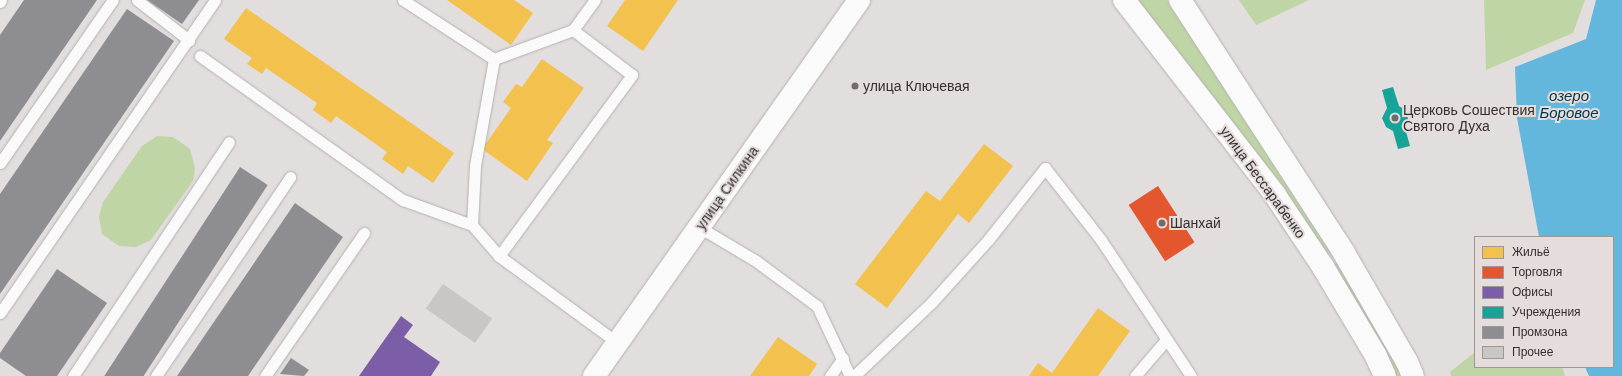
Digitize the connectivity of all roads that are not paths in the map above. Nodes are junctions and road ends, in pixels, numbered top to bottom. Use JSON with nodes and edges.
{"nodes":[{"id":1,"x":113,"y":0,"type":"edge"},
{"id":2,"x":138,"y":0,"type":"edge"},
{"id":3,"x":215,"y":0,"type":"edge"},
{"id":4,"x":404,"y":0,"type":"edge"},
{"id":5,"x":595,"y":0,"type":"edge"},
{"id":6,"x":859,"y":0,"type":"edge"},
{"id":7,"x":1124,"y":0,"type":"edge"},
{"id":8,"x":1180,"y":0,"type":"edge"},
{"id":9,"x":573,"y":30,"type":"junction"},
{"id":10,"x":189,"y":40,"type":"junction"},
{"id":11,"x":200,"y":56,"type":"dead end"},
{"id":12,"x":494,"y":59,"type":"junction"},
{"id":13,"x":229,"y":142,"type":"dead end"},
{"id":14,"x":0,"y":163,"type":"edge"},
{"id":15,"x":290,"y":177,"type":"dead end"},
{"id":16,"x":472,"y":225,"type":"junction"},
{"id":17,"x":699,"y":227,"type":"junction"},
{"id":18,"x":364,"y":233,"type":"dead end"},
{"id":19,"x":499,"y":256,"type":"junction"},
{"id":20,"x":0,"y":314,"type":"edge"},
{"id":21,"x":1166,"y":340,"type":"junction"},
{"id":22,"x":618,"y":343,"type":"junction"},
{"id":23,"x":843,"y":358,"type":"junction"},
{"id":24,"x":73,"y":376,"type":"edge"},
{"id":25,"x":156,"y":376,"type":"edge"},
{"id":26,"x":265,"y":376,"type":"edge"},
{"id":27,"x":594,"y":376,"type":"edge"},
{"id":28,"x":830,"y":376,"type":"edge"},
{"id":29,"x":850,"y":376,"type":"edge"},
{"id":30,"x":854,"y":376,"type":"edge"},
{"id":31,"x":1136,"y":376,"type":"edge"},
{"id":32,"x":1191,"y":376,"type":"edge"},
{"id":33,"x":1385,"y":376,"type":"edge"},
{"id":34,"x":1413,"y":376,"type":"edge"}],
"edges":[{"from":1,"to":14,"type":"lane"},
{"from":2,"to":10,"type":"lane"},
{"from":3,"to":10,"type":"lane"},
{"from":4,"to":12,"type":"lane"},
{"from":5,"to":9,"type":"lane"},
{"from":6,"to":17,"type":"main road","name":"улица Силкина"},
{"from":7,"to":33,"type":"main road","name":"улица Бессарабенко"},
{"from":8,"to":34,"type":"main road","name":"улица Бессарабенко"},
{"from":9,"to":12,"type":"lane"},
{"from":9,"to":19,"type":"lane"},
{"from":10,"to":20,"type":"lane"},
{"from":11,"to":16,"type":"lane"},
{"from":12,"to":16,"type":"lane"},
{"from":13,"to":24,"type":"lane"},
{"from":15,"to":25,"type":"lane"},
{"from":16,"to":19,"type":"lane"},
{"from":17,"to":22,"type":"main road","name":"улица Силкина"},
{"from":17,"to":23,"type":"lane"},
{"from":18,"to":26,"type":"lane"},
{"from":19,"to":22,"type":"lane"},
{"from":21,"to":30,"type":"lane"},
{"from":21,"to":31,"type":"lane"},
{"from":21,"to":32,"type":"lane"},
{"from":22,"to":27,"type":"main road","name":"улица Силкина"},
{"from":23,"to":28,"type":"lane"},
{"from":23,"to":29,"type":"lane"}]}
